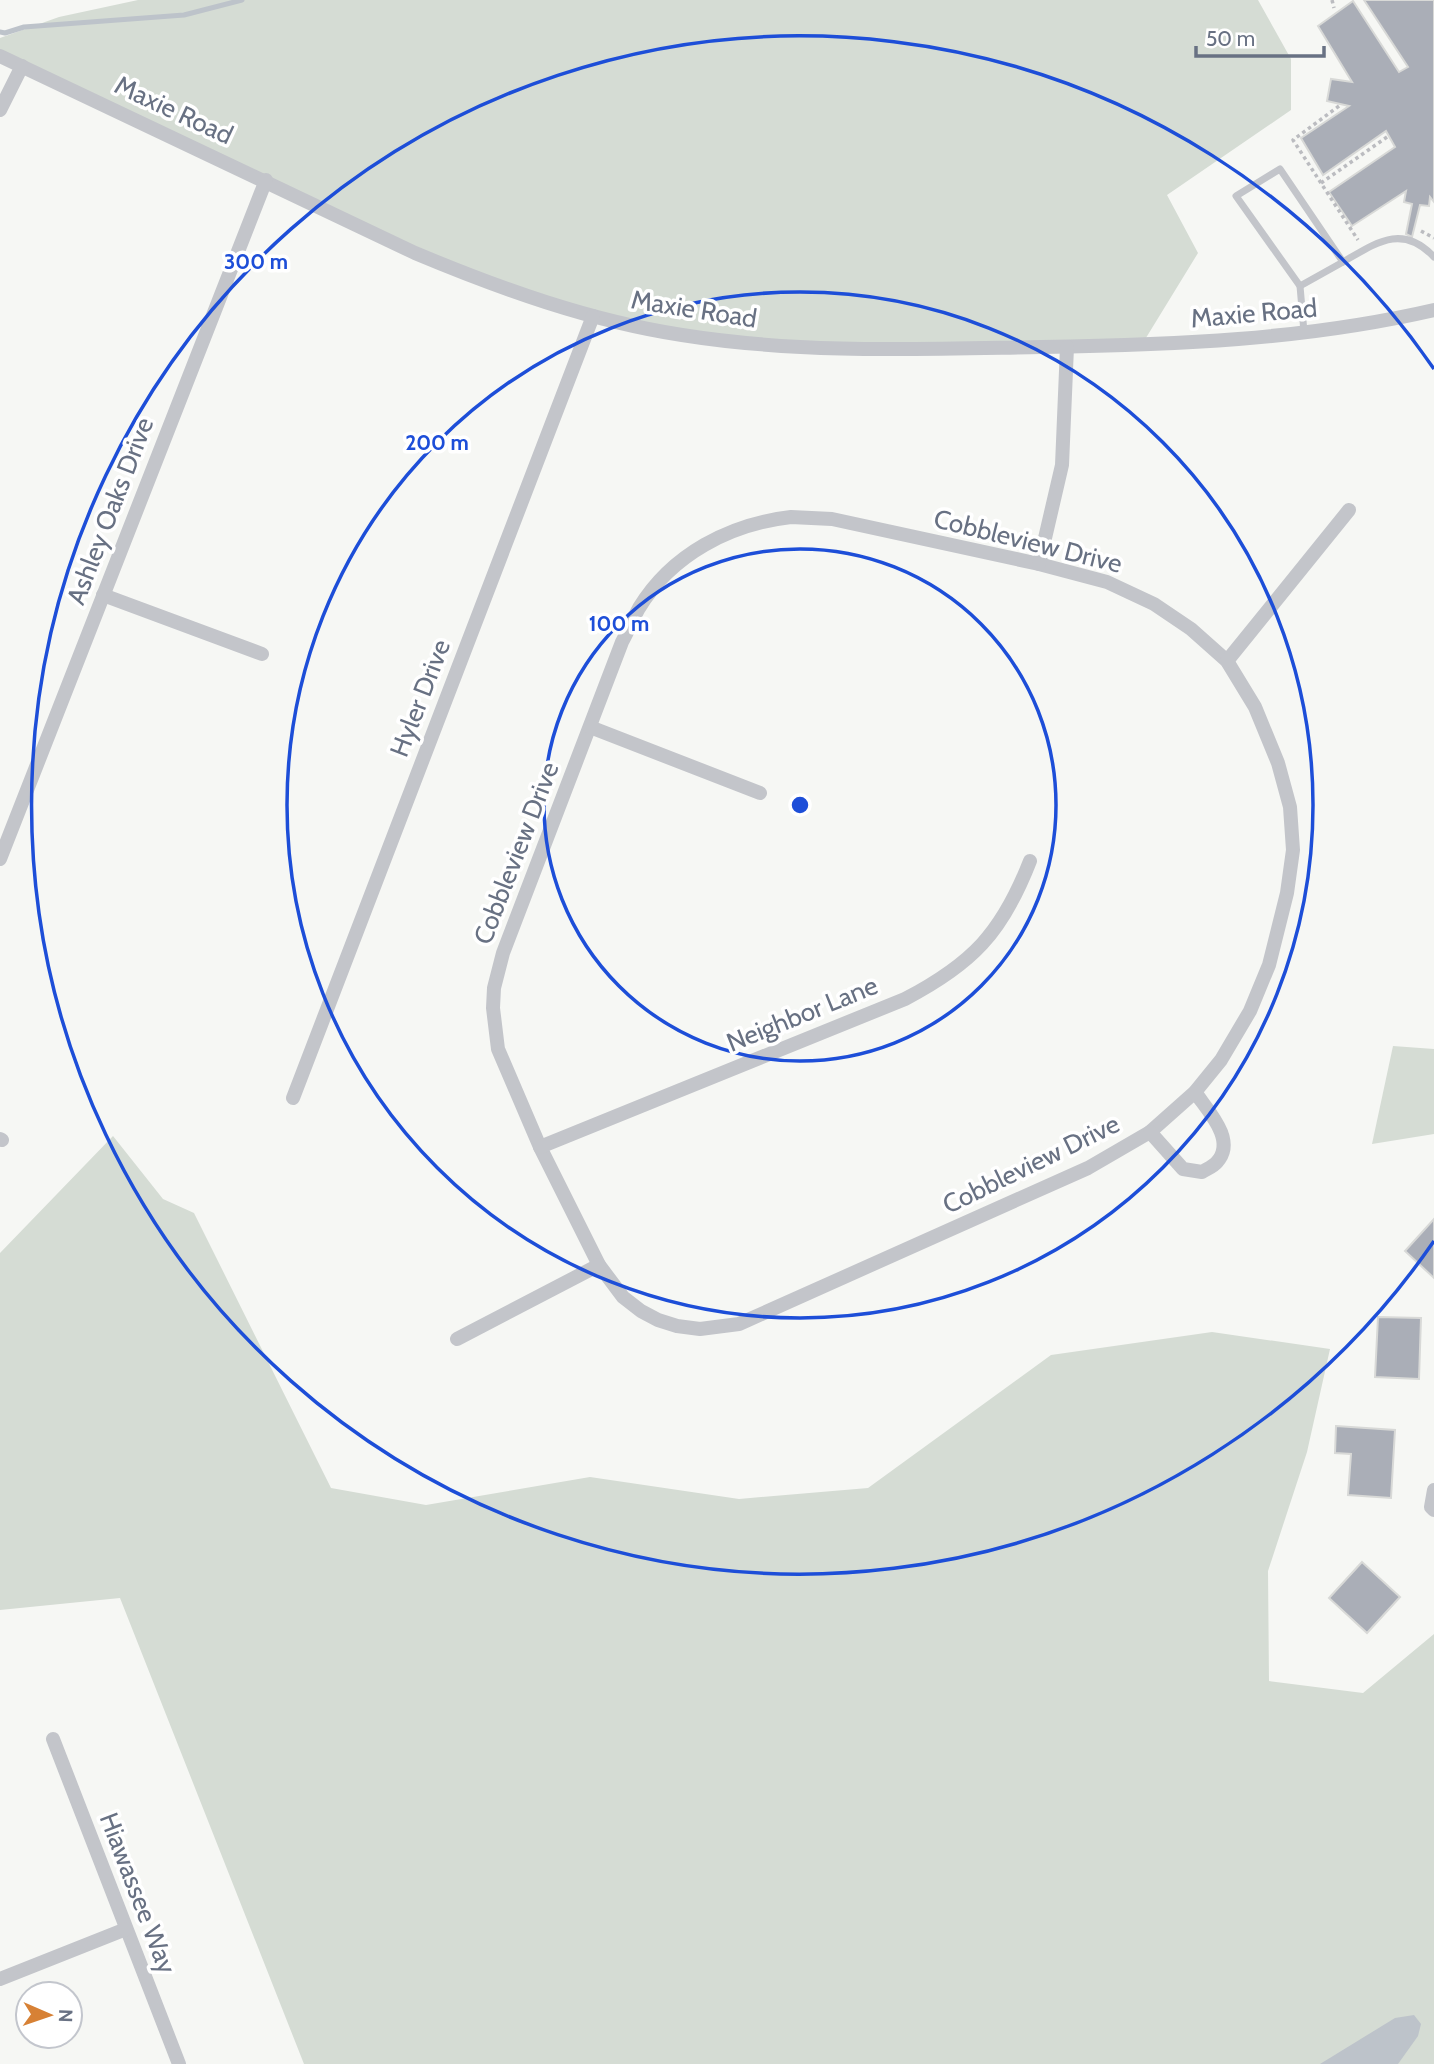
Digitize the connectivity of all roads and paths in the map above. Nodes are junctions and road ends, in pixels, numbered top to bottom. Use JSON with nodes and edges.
{"nodes":[{"id":1,"x":1332,"y":0,"type":"edge"},
{"id":2,"x":1334,"y":8,"type":"dead end"},
{"id":3,"x":0,"y":56,"type":"edge"},
{"id":4,"x":22,"y":66,"type":"junction"},
{"id":5,"x":1339,"y":106,"type":"dead end"},
{"id":6,"x":0,"y":110,"type":"edge"},
{"id":7,"x":1387,"y":137,"type":"dead end"},
{"id":8,"x":266,"y":180,"type":"junction"},
{"id":9,"x":1321,"y":183,"type":"junction"},
{"id":10,"x":1414,"y":228,"type":"dead end"},
{"id":11,"x":1366,"y":236,"type":"dead end"},
{"id":12,"x":1434,"y":238,"type":"edge"},
{"id":13,"x":1434,"y":257,"type":"edge"},
{"id":14,"x":1343,"y":262,"type":"junction"},
{"id":15,"x":1300,"y":286,"type":"junction"},
{"id":16,"x":1434,"y":310,"type":"edge"},
{"id":17,"x":593,"y":316,"type":"junction"},
{"id":18,"x":1304,"y":334,"type":"junction"},
{"id":19,"x":1067,"y":347,"type":"junction"},
{"id":20,"x":1349,"y":510,"type":"dead end"},
{"id":21,"x":1039,"y":564,"type":"junction"},
{"id":22,"x":103,"y":595,"type":"junction"},
{"id":23,"x":261,"y":654,"type":"dead end"},
{"id":24,"x":1227,"y":661,"type":"junction"},
{"id":25,"x":590,"y":727,"type":"junction"},
{"id":26,"x":760,"y":793,"type":"dead end"},
{"id":27,"x":0,"y":859,"type":"edge"},
{"id":28,"x":1030,"y":861,"type":"dead end"},
{"id":29,"x":1195,"y":1092,"type":"junction"},
{"id":30,"x":293,"y":1098,"type":"dead end"},
{"id":31,"x":1150,"y":1132,"type":"junction"},
{"id":32,"x":540,"y":1147,"type":"junction"},
{"id":33,"x":598,"y":1265,"type":"junction"},
{"id":34,"x":457,"y":1339,"type":"dead end"},
{"id":35,"x":1434,"y":1490,"type":"edge"},
{"id":36,"x":1434,"y":1510,"type":"edge"},
{"id":37,"x":52,"y":1739,"type":"dead end"},
{"id":38,"x":126,"y":1929,"type":"junction"},
{"id":39,"x":0,"y":1979,"type":"edge"},
{"id":40,"x":179,"y":2064,"type":"edge"}],
"edges":[{"from":1,"to":2,"type":"path"},
{"from":3,"to":4,"type":"street","name":"Maxie Road"},
{"from":4,"to":6,"type":"street"},
{"from":4,"to":8,"type":"street","name":"Maxie Road"},
{"from":5,"to":9,"type":"path"},
{"from":7,"to":9,"type":"path"},
{"from":8,"to":17,"type":"street","name":"Maxie Road"},
{"from":8,"to":22,"type":"street","name":"Ashley Oaks Drive"},
{"from":9,"to":11,"type":"path"},
{"from":10,"to":12,"type":"path"},
{"from":13,"to":14,"type":"lane"},
{"from":14,"to":15,"type":"lane"},
{"from":14,"to":15,"type":"lane"},
{"from":15,"to":18,"type":"lane"},
{"from":16,"to":18,"type":"street","name":"Maxie Road"},
{"from":17,"to":19,"type":"street","name":"Maxie Road"},
{"from":17,"to":30,"type":"street","name":"Hyler Drive"},
{"from":18,"to":19,"type":"street","name":"Maxie Road"},
{"from":19,"to":21,"type":"street"},
{"from":20,"to":24,"type":"street"},
{"from":21,"to":24,"type":"street","name":"Cobbleview Drive"},
{"from":21,"to":25,"type":"street","name":"Cobbleview Drive"},
{"from":22,"to":23,"type":"street"},
{"from":22,"to":27,"type":"street","name":"Ashley Oaks Drive"},
{"from":24,"to":29,"type":"street","name":"Cobbleview Drive"},
{"from":25,"to":26,"type":"street"},
{"from":25,"to":32,"type":"street","name":"Cobbleview Drive"},
{"from":28,"to":32,"type":"street","name":"Neighbor Lane"},
{"from":29,"to":31,"type":"street","name":"Cobbleview Drive"},
{"from":29,"to":31,"type":"street"},
{"from":31,"to":33,"type":"street","name":"Cobbleview Drive"},
{"from":32,"to":33,"type":"street","name":"Cobbleview Drive"},
{"from":33,"to":34,"type":"street"},
{"from":35,"to":36,"type":"street"},
{"from":37,"to":38,"type":"street","name":"Hiawassee Way"},
{"from":38,"to":39,"type":"street"},
{"from":38,"to":40,"type":"street","name":"Hiawassee Way"}]}
